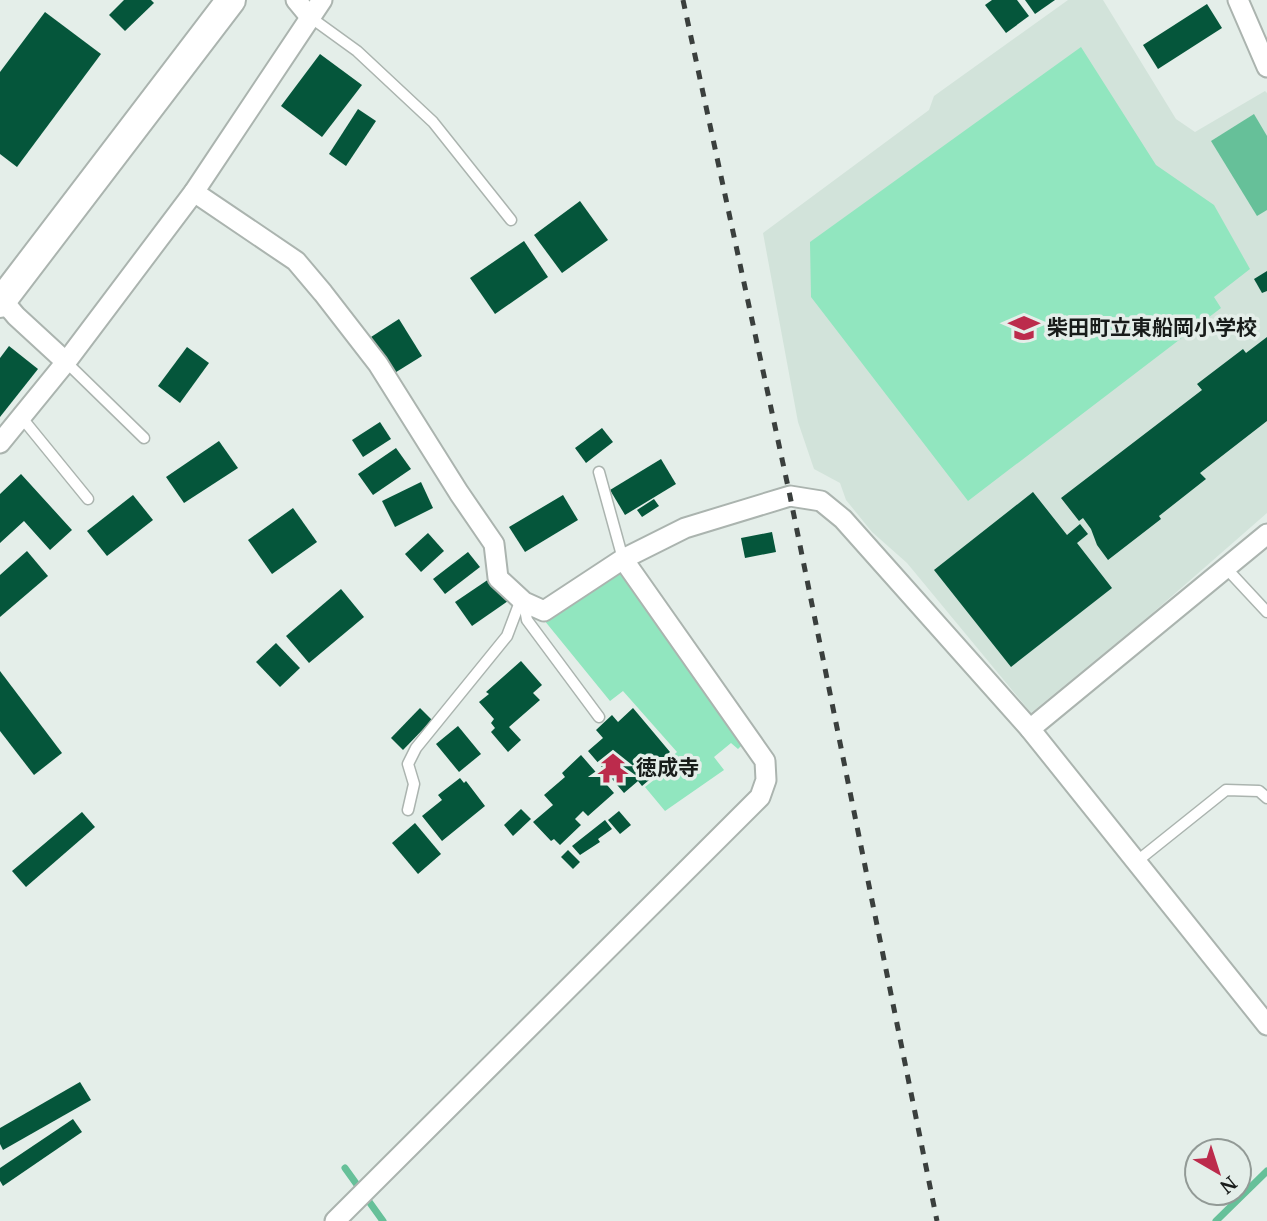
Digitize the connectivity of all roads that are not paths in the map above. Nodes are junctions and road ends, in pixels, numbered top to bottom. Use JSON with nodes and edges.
{"nodes":[{"id":1,"x":231,"y":0,"type":"edge"},
{"id":2,"x":296,"y":0,"type":"edge"},
{"id":3,"x":322,"y":0,"type":"edge"},
{"id":4,"x":1238,"y":0,"type":"edge"},
{"id":5,"x":310,"y":17,"type":"junction"},
{"id":6,"x":1267,"y":67,"type":"edge"},
{"id":7,"x":194,"y":192,"type":"junction"},
{"id":8,"x":511,"y":220,"type":"dead end"},
{"id":9,"x":1,"y":300,"type":"edge"},
{"id":10,"x":66,"y":362,"type":"junction"},
{"id":11,"x":22,"y":418,"type":"junction"},
{"id":12,"x":144,"y":438,"type":"dead end"},
{"id":13,"x":0,"y":443,"type":"edge"},
{"id":14,"x":599,"y":472,"type":"dead end"},
{"id":15,"x":88,"y":499,"type":"dead end"},
{"id":16,"x":1267,"y":534,"type":"edge"},
{"id":17,"x":623,"y":559,"type":"junction"},
{"id":18,"x":1227,"y":568,"type":"junction"},
{"id":19,"x":522,"y":601,"type":"junction"},
{"id":20,"x":1267,"y":612,"type":"edge"},
{"id":21,"x":599,"y":717,"type":"dead end"},
{"id":22,"x":1030,"y":729,"type":"junction"},
{"id":23,"x":1267,"y":798,"type":"edge"},
{"id":24,"x":408,"y":810,"type":"dead end"},
{"id":25,"x":1136,"y":862,"type":"junction"},
{"id":26,"x":1267,"y":1025,"type":"edge"},
{"id":27,"x":335,"y":1221,"type":"edge"}],
"edges":[{"from":1,"to":9,"type":"street"},
{"from":2,"to":5,"type":"street"},
{"from":3,"to":5,"type":"street"},
{"from":4,"to":6,"type":"street"},
{"from":5,"to":7,"type":"street"},
{"from":5,"to":8,"type":"lane"},
{"from":7,"to":10,"type":"street"},
{"from":7,"to":19,"type":"street"},
{"from":9,"to":10,"type":"street"},
{"from":10,"to":11,"type":"street"},
{"from":10,"to":12,"type":"lane"},
{"from":11,"to":13,"type":"street"},
{"from":11,"to":15,"type":"lane"},
{"from":14,"to":17,"type":"lane"},
{"from":16,"to":18,"type":"street"},
{"from":17,"to":19,"type":"street"},
{"from":17,"to":22,"type":"street"},
{"from":17,"to":27,"type":"street"},
{"from":18,"to":20,"type":"lane"},
{"from":18,"to":22,"type":"street"},
{"from":19,"to":21,"type":"lane"},
{"from":19,"to":24,"type":"lane"},
{"from":22,"to":25,"type":"street"},
{"from":23,"to":25,"type":"lane"},
{"from":25,"to":26,"type":"street"}]}
